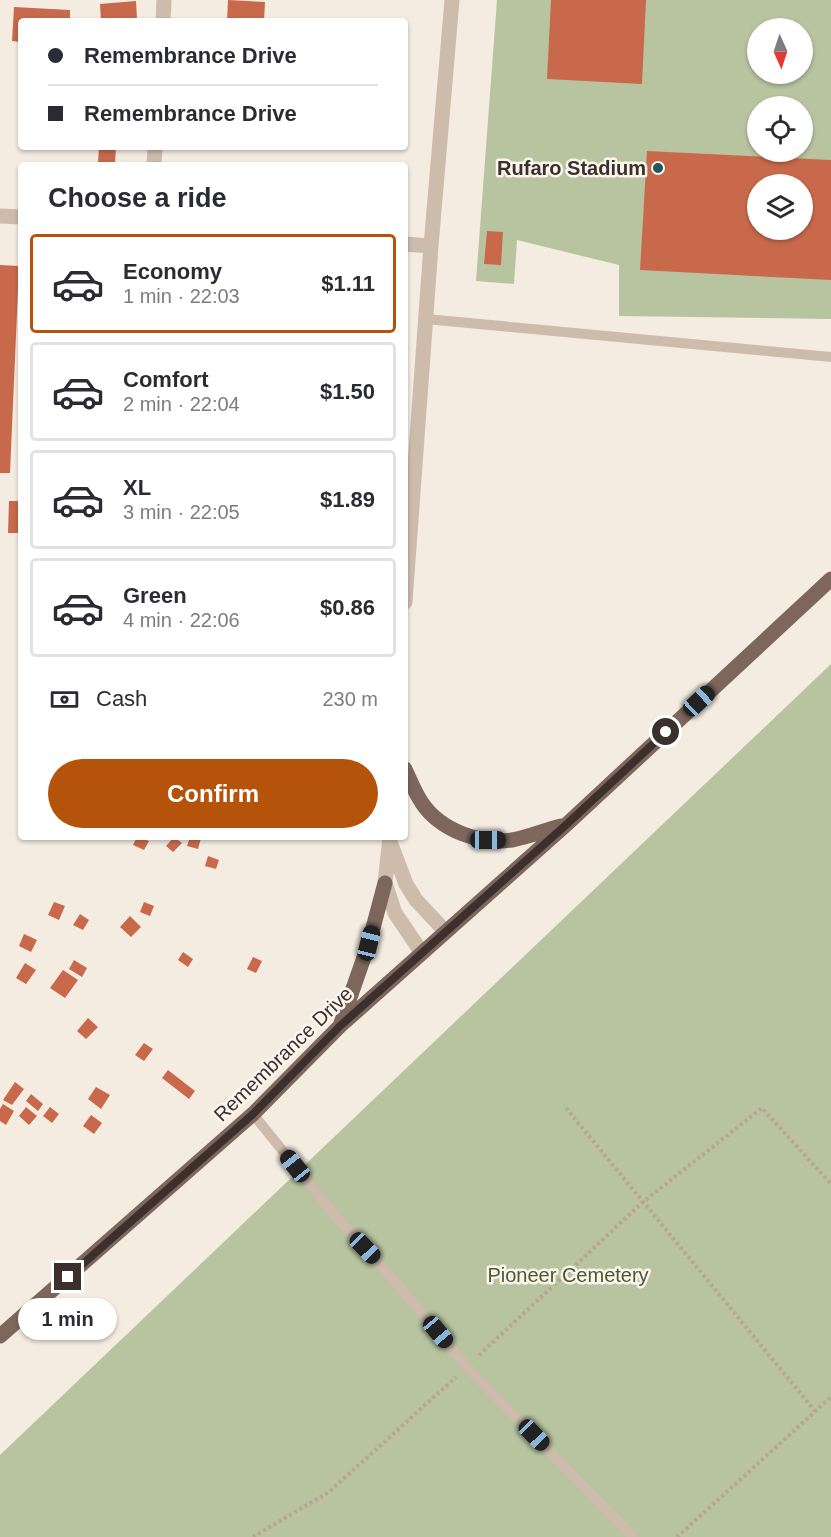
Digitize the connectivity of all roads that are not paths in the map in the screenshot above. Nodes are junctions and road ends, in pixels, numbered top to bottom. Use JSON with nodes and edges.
{"nodes":[{"id":1,"x":164,"y":0,"type":"edge"},
{"id":2,"x":452,"y":0,"type":"edge"},
{"id":3,"x":163,"y":18,"type":"edge"},
{"id":4,"x":0,"y":216,"type":"edge"},
{"id":5,"x":18,"y":217,"type":"edge"},
{"id":6,"x":408,"y":244,"type":"edge"},
{"id":7,"x":431,"y":246,"type":"junction"},
{"id":8,"x":426,"y":319,"type":"junction"},
{"id":9,"x":831,"y":357,"type":"edge"},
{"id":10,"x":408,"y":562,"type":"edge"},
{"id":11,"x":831,"y":579,"type":"edge"},
{"id":12,"x":408,"y":775,"type":"edge"},
{"id":13,"x":567,"y":824,"type":"junction"},
{"id":14,"x":389,"y":840,"type":"edge"},
{"id":15,"x":390,"y":840,"type":"edge"},
{"id":16,"x":385,"y":883,"type":"junction"},
{"id":17,"x":445,"y":931,"type":"junction"},
{"id":18,"x":422,"y":953,"type":"junction"},
{"id":19,"x":340,"y":1026,"type":"junction"},
{"id":20,"x":253,"y":1114,"type":"junction"},
{"id":21,"x":0,"y":1336,"type":"edge"},
{"id":22,"x":633,"y":1537,"type":"edge"}],
"edges":[{"from":1,"to":3,"type":"street"},
{"from":2,"to":7,"type":"street"},
{"from":4,"to":5,"type":"street"},
{"from":6,"to":7,"type":"street"},
{"from":7,"to":8,"type":"street"},
{"from":8,"to":9,"type":"lane"},
{"from":8,"to":10,"type":"street"},
{"from":11,"to":13,"type":"main road","name":"Remembrance Drive"},
{"from":12,"to":13,"type":"main road"},
{"from":13,"to":17,"type":"main road","name":"Remembrance Drive"},
{"from":14,"to":16,"type":"street"},
{"from":15,"to":17,"type":"street"},
{"from":16,"to":18,"type":"street"},
{"from":16,"to":19,"type":"main road"},
{"from":17,"to":18,"type":"main road","name":"Remembrance Drive"},
{"from":18,"to":19,"type":"main road","name":"Remembrance Drive"},
{"from":19,"to":20,"type":"main road","name":"Remembrance Drive"},
{"from":20,"to":21,"type":"main road","name":"Remembrance Drive"},
{"from":20,"to":22,"type":"lane"}]}
